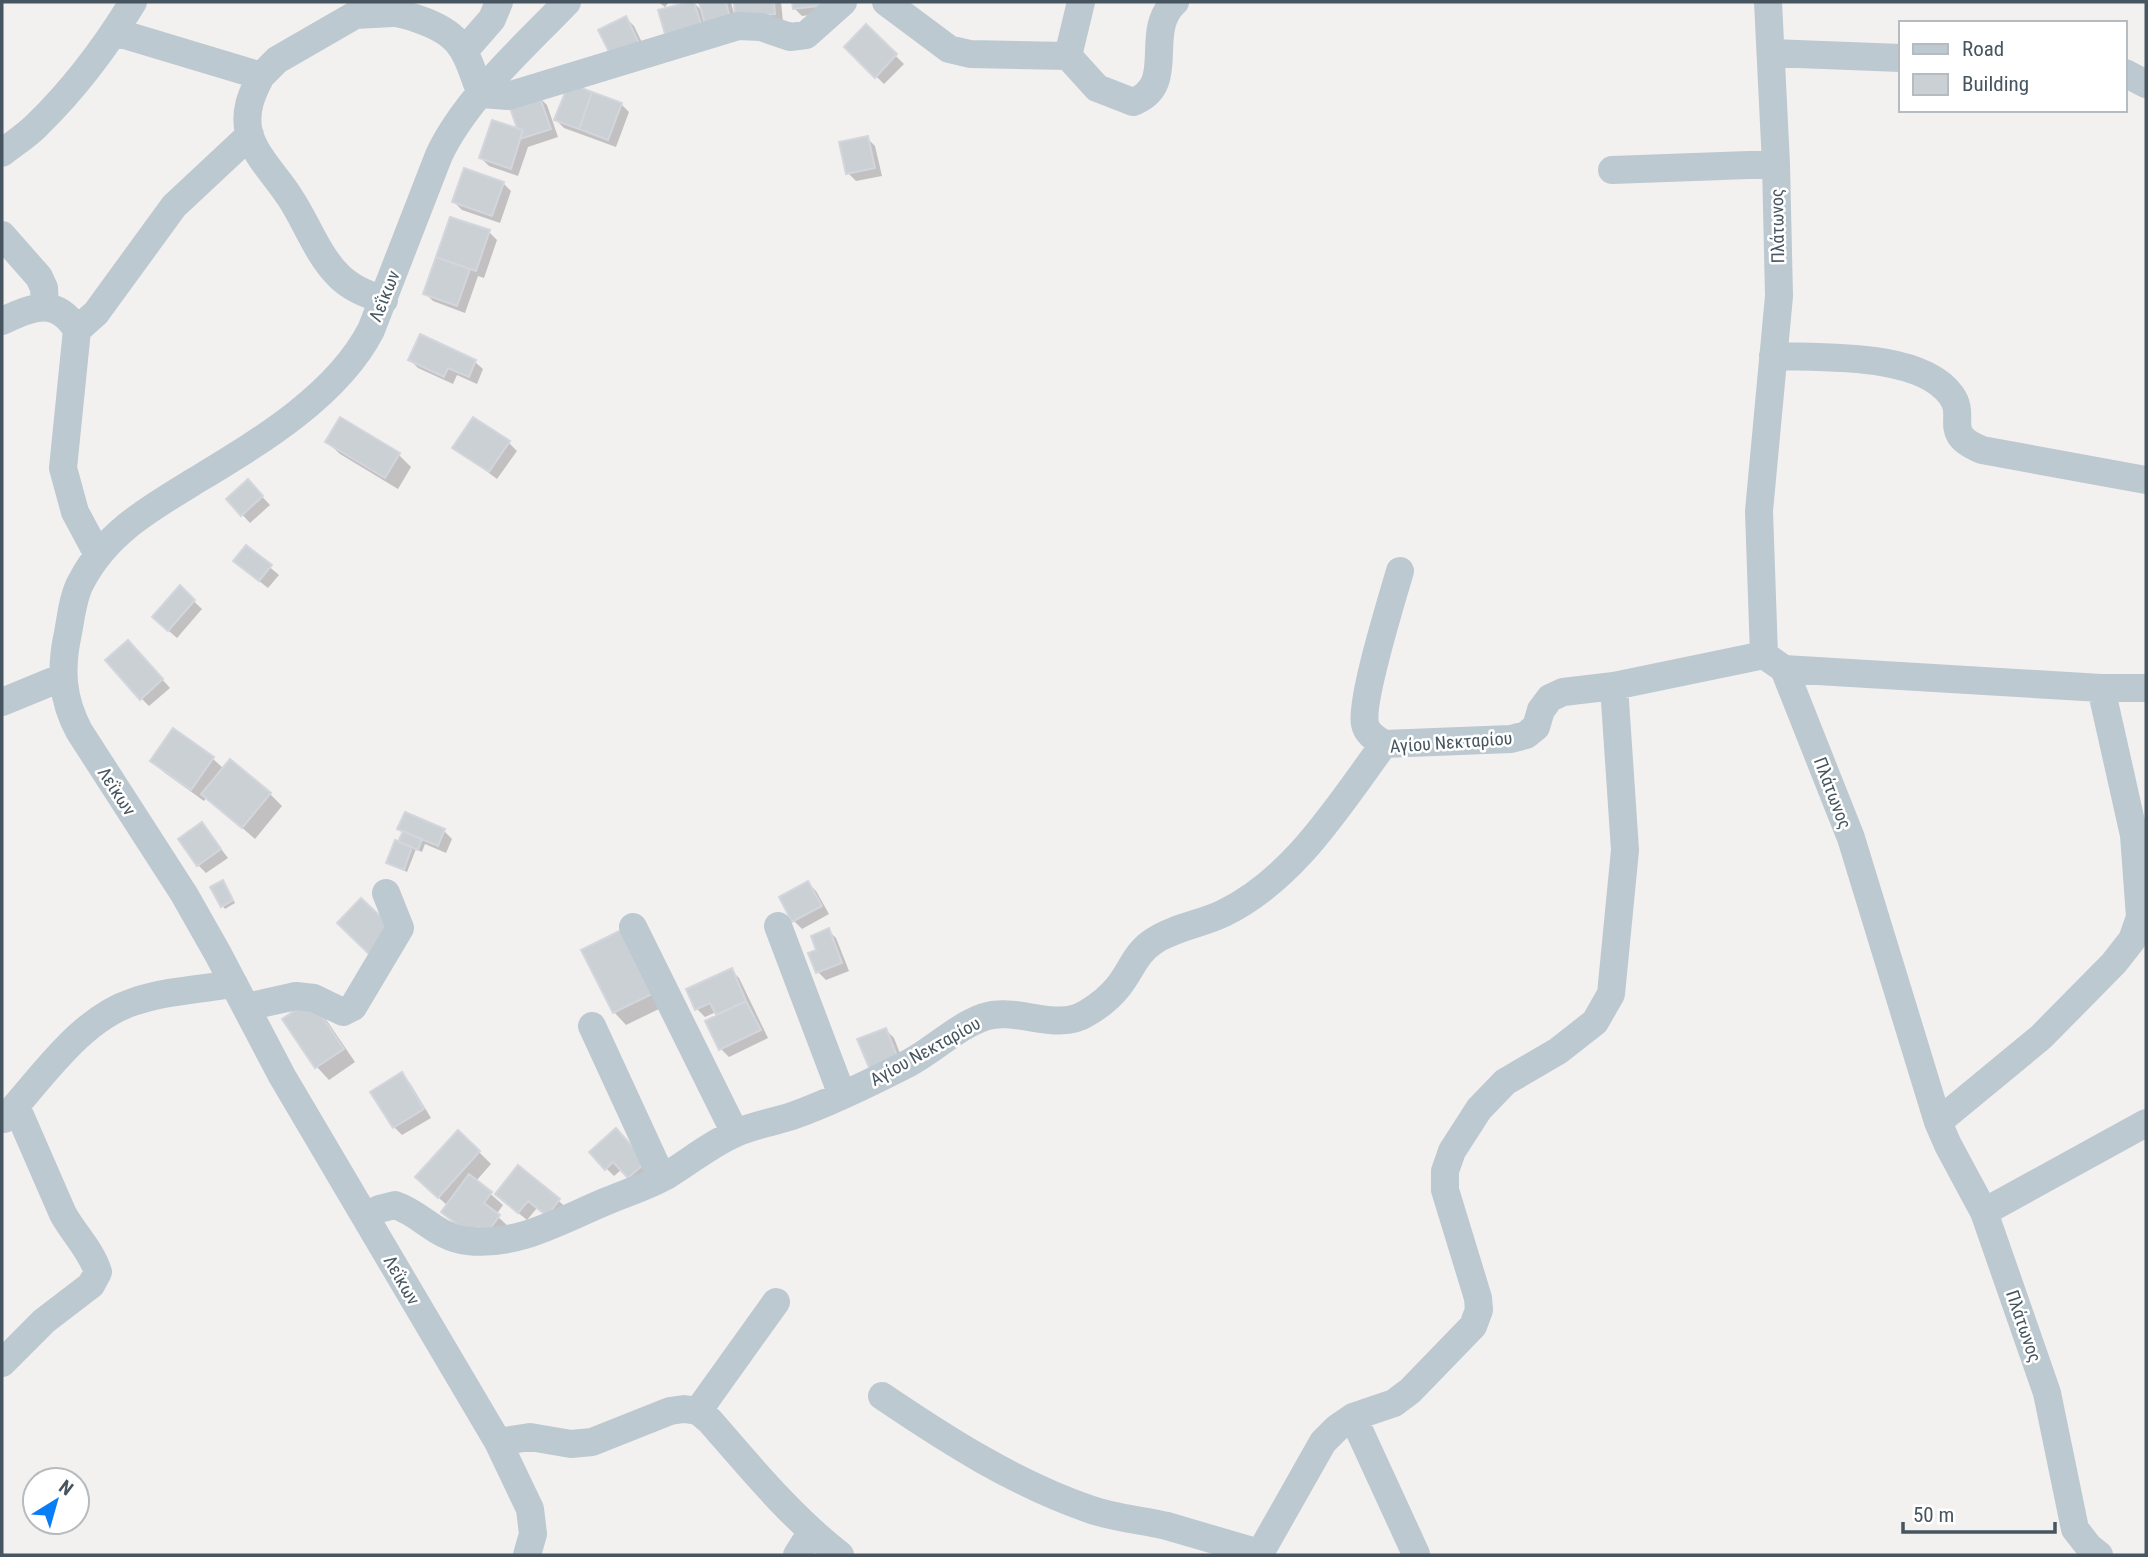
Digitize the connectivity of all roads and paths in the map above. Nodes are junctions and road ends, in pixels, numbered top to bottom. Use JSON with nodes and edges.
{"nodes":[{"id":1,"x":133,"y":2,"type":"edge"},
{"id":2,"x":499,"y":2,"type":"edge"},
{"id":3,"x":567,"y":2,"type":"edge"},
{"id":4,"x":843,"y":2,"type":"edge"},
{"id":5,"x":886,"y":2,"type":"edge"},
{"id":6,"x":1081,"y":2,"type":"edge"},
{"id":7,"x":1175,"y":2,"type":"edge"},
{"id":8,"x":1768,"y":2,"type":"edge"},
{"id":9,"x":384,"y":7,"type":"edge"},
{"id":10,"x":115,"y":32,"type":"junction"},
{"id":11,"x":466,"y":50,"type":"junction"},
{"id":12,"x":1772,"y":53,"type":"junction"},
{"id":13,"x":1068,"y":57,"type":"junction"},
{"id":14,"x":1899,"y":58,"type":"edge"},
{"id":15,"x":2127,"y":74,"type":"edge"},
{"id":16,"x":261,"y":76,"type":"junction"},
{"id":17,"x":2146,"y":84,"type":"edge"},
{"id":18,"x":481,"y":94,"type":"junction"},
{"id":19,"x":250,"y":135,"type":"junction"},
{"id":20,"x":2,"y":153,"type":"edge"},
{"id":21,"x":1776,"y":164,"type":"junction"},
{"id":22,"x":1612,"y":170,"type":"dead end"},
{"id":23,"x":2,"y":235,"type":"edge"},
{"id":24,"x":384,"y":300,"type":"junction"},
{"id":25,"x":45,"y":306,"type":"junction"},
{"id":26,"x":2,"y":321,"type":"edge"},
{"id":27,"x":77,"y":330,"type":"junction"},
{"id":28,"x":1773,"y":356,"type":"junction"},
{"id":29,"x":2146,"y":481,"type":"edge"},
{"id":30,"x":97,"y":555,"type":"junction"},
{"id":31,"x":1400,"y":571,"type":"dead end"},
{"id":32,"x":1774,"y":662,"type":"junction"},
{"id":33,"x":63,"y":677,"type":"junction"},
{"id":34,"x":1614,"y":686,"type":"junction"},
{"id":35,"x":2101,"y":688,"type":"junction"},
{"id":36,"x":2146,"y":688,"type":"edge"},
{"id":37,"x":2,"y":702,"type":"edge"},
{"id":38,"x":1384,"y":744,"type":"junction"},
{"id":39,"x":386,"y":893,"type":"dead end"},
{"id":40,"x":778,"y":926,"type":"dead end"},
{"id":41,"x":633,"y":927,"type":"dead end"},
{"id":42,"x":240,"y":995,"type":"junction"},
{"id":43,"x":592,"y":1026,"type":"dead end"},
{"id":44,"x":842,"y":1095,"type":"junction"},
{"id":45,"x":9,"y":1114,"type":"edge"},
{"id":46,"x":1938,"y":1122,"type":"junction"},
{"id":47,"x":2146,"y":1123,"type":"edge"},
{"id":48,"x":735,"y":1133,"type":"junction"},
{"id":49,"x":662,"y":1178,"type":"junction"},
{"id":50,"x":1984,"y":1212,"type":"junction"},
{"id":51,"x":367,"y":1218,"type":"junction"},
{"id":52,"x":776,"y":1302,"type":"dead end"},
{"id":53,"x":2,"y":1363,"type":"edge"},
{"id":54,"x":882,"y":1396,"type":"dead end"},
{"id":55,"x":698,"y":1412,"type":"junction"},
{"id":56,"x":1353,"y":1417,"type":"junction"},
{"id":57,"x":498,"y":1442,"type":"junction"},
{"id":58,"x":804,"y":1544,"type":"edge"},
{"id":59,"x":1259,"y":1554,"type":"edge"},
{"id":60,"x":1416,"y":1554,"type":"edge"},
{"id":61,"x":527,"y":1555,"type":"edge"},
{"id":62,"x":840,"y":1555,"type":"edge"},
{"id":63,"x":2099,"y":1555,"type":"edge"}],
"edges":[{"from":1,"to":10,"type":"street"},
{"from":2,"to":11,"type":"street"},
{"from":3,"to":18,"type":"street","name":"Λεΐκων"},
{"from":4,"to":18,"type":"street"},
{"from":5,"to":13,"type":"street"},
{"from":6,"to":13,"type":"street"},
{"from":7,"to":13,"type":"street"},
{"from":8,"to":12,"type":"street","name":"Πλάτωνος"},
{"from":9,"to":11,"type":"street"},
{"from":9,"to":16,"type":"street"},
{"from":10,"to":16,"type":"street"},
{"from":10,"to":20,"type":"street"},
{"from":11,"to":18,"type":"street"},
{"from":12,"to":14,"type":"street"},
{"from":12,"to":21,"type":"street","name":"Πλάτωνος"},
{"from":15,"to":17,"type":"street"},
{"from":16,"to":19,"type":"street"},
{"from":18,"to":24,"type":"street","name":"Λεΐκων"},
{"from":19,"to":24,"type":"street"},
{"from":19,"to":27,"type":"street"},
{"from":21,"to":22,"type":"street"},
{"from":21,"to":28,"type":"street","name":"Πλάτωνος"},
{"from":23,"to":25,"type":"street"},
{"from":24,"to":30,"type":"street","name":"Λεΐκων"},
{"from":25,"to":26,"type":"street"},
{"from":25,"to":27,"type":"street"},
{"from":27,"to":30,"type":"street"},
{"from":28,"to":29,"type":"street"},
{"from":28,"to":32,"type":"street","name":"Πλάτωνος"},
{"from":30,"to":33,"type":"street","name":"Λεΐκων"},
{"from":31,"to":38,"type":"street"},
{"from":32,"to":34,"type":"street","name":"Αγίου Νεκταρίου"},
{"from":32,"to":35,"type":"street","name":"Αγίου Νεκταρίου"},
{"from":32,"to":46,"type":"street","name":"Πλάτωνος"},
{"from":33,"to":37,"type":"street"},
{"from":33,"to":42,"type":"street","name":"Λεΐκων"},
{"from":34,"to":38,"type":"street","name":"Αγίου Νεκταρίου"},
{"from":34,"to":56,"type":"street"},
{"from":35,"to":36,"type":"street","name":"Αγίου Νεκταρίου"},
{"from":35,"to":46,"type":"street"},
{"from":38,"to":44,"type":"street","name":"Αγίου Νεκταρίου"},
{"from":39,"to":42,"type":"street"},
{"from":40,"to":44,"type":"street"},
{"from":41,"to":48,"type":"street"},
{"from":42,"to":45,"type":"street"},
{"from":42,"to":51,"type":"street","name":"Λεΐκων"},
{"from":43,"to":49,"type":"street"},
{"from":44,"to":48,"type":"street","name":"Αγίου Νεκταρίου"},
{"from":45,"to":53,"type":"street"},
{"from":46,"to":50,"type":"street","name":"Πλάτωνος"},
{"from":47,"to":50,"type":"street"},
{"from":48,"to":49,"type":"street","name":"Αγίου Νεκταρίου"},
{"from":49,"to":51,"type":"street","name":"Αγίου Νεκταρίου"},
{"from":50,"to":63,"type":"street","name":"Πλάτωνος"},
{"from":51,"to":57,"type":"street","name":"Λεΐκων"},
{"from":52,"to":55,"type":"street"},
{"from":54,"to":59,"type":"street"},
{"from":55,"to":57,"type":"street"},
{"from":55,"to":58,"type":"street"},
{"from":56,"to":59,"type":"street"},
{"from":56,"to":60,"type":"street"},
{"from":57,"to":61,"type":"street","name":"Λεΐκων"},
{"from":58,"to":62,"type":"street"}]}
